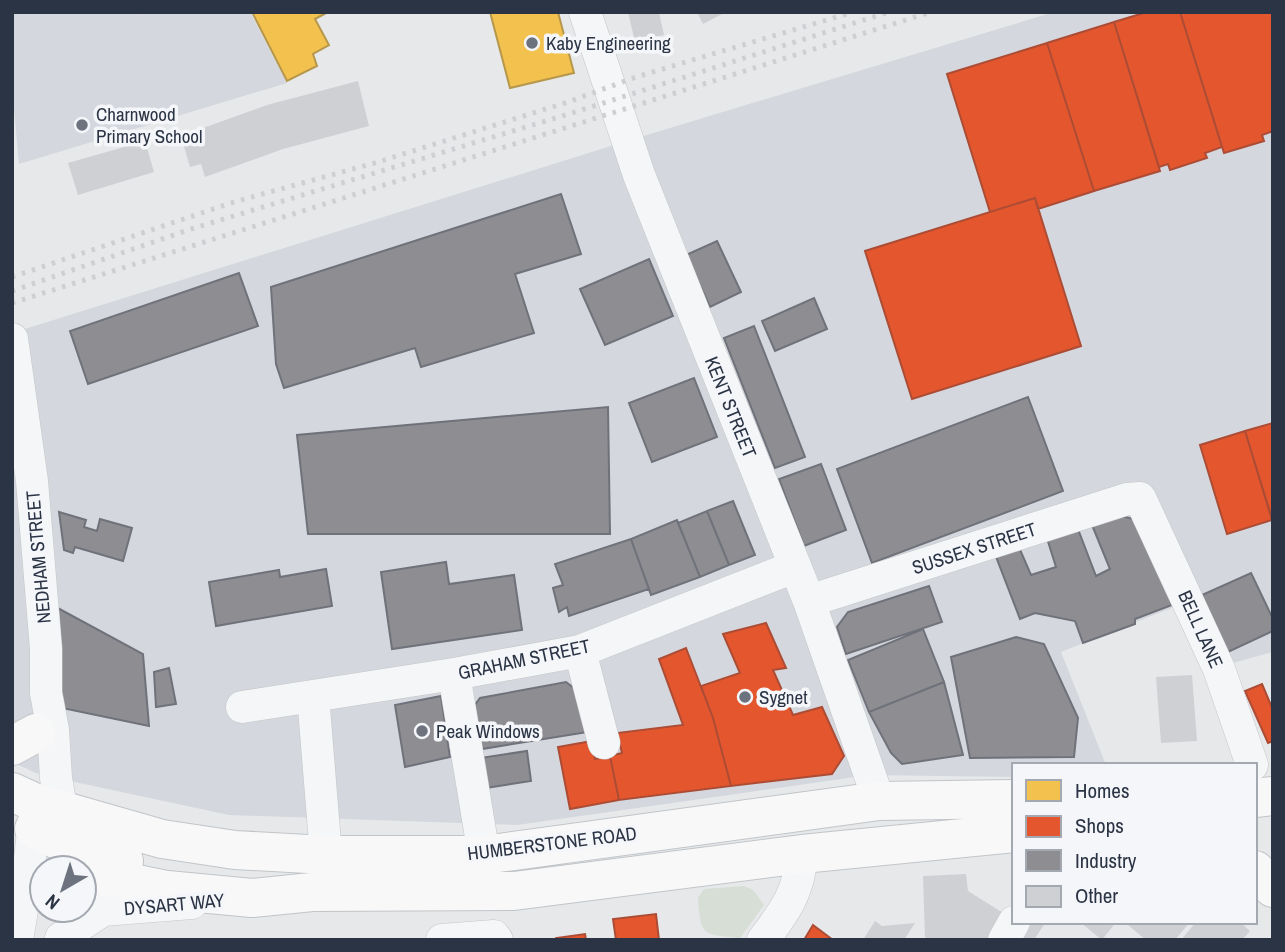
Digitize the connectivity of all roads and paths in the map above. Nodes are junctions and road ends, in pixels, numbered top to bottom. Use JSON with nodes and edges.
{"nodes":[{"id":1,"x":585,"y":12,"type":"edge"},
{"id":2,"x":12,"y":339,"type":"edge"},
{"id":3,"x":1140,"y":498,"type":"joint"},
{"id":4,"x":794,"y":567,"type":"junction"},
{"id":5,"x":808,"y":601,"type":"junction"},
{"id":6,"x":580,"y":651,"type":"junction"},
{"id":7,"x":454,"y":674,"type":"junction"},
{"id":8,"x":46,"y":693,"type":"junction"},
{"id":9,"x":313,"y":696,"type":"junction"},
{"id":10,"x":242,"y":707,"type":"dead end"},
{"id":11,"x":24,"y":740,"type":"edge"},
{"id":12,"x":604,"y":743,"type":"dead end"},
{"id":13,"x":1251,"y":763,"type":"edge"},
{"id":14,"x":1257,"y":771,"type":"edge"},
{"id":15,"x":1273,"y":789,"type":"edge"},
{"id":16,"x":1012,"y":799,"type":"edge"},
{"id":17,"x":879,"y":801,"type":"junction"},
{"id":18,"x":663,"y":829,"type":"junction"},
{"id":19,"x":1012,"y":832,"type":"edge"},
{"id":20,"x":1012,"y":832,"type":"edge"},
{"id":21,"x":47,"y":839,"type":"edge"},
{"id":22,"x":802,"y":854,"type":"junction"},
{"id":23,"x":326,"y":855,"type":"junction"},
{"id":24,"x":484,"y":855,"type":"junction"},
{"id":25,"x":1257,"y":872,"type":"edge"},
{"id":26,"x":1273,"y":888,"type":"edge"},
{"id":27,"x":312,"y":892,"type":"junction"},
{"id":28,"x":252,"y":898,"type":"junction"},
{"id":29,"x":1013,"y":924,"type":"edge"},
{"id":30,"x":63,"y":929,"type":"edge"},
{"id":31,"x":17,"y":940,"type":"edge"},
{"id":32,"x":442,"y":940,"type":"edge"},
{"id":33,"x":497,"y":940,"type":"edge"},
{"id":34,"x":763,"y":940,"type":"edge"},
{"id":35,"x":1004,"y":940,"type":"edge"}],
"edges":[{"from":1,"to":4,"type":"street","name":"KENT STREET"},
{"from":2,"to":8,"type":"street","name":"NEDHAM STREET"},
{"from":3,"to":5,"type":"street","name":"SUSSEX STREET"},
{"from":3,"to":13,"type":"street","name":"BELL LANE"},
{"from":4,"to":5,"type":"street","name":"KENT STREET"},
{"from":4,"to":6,"type":"street","name":"GRAHAM STREET"},
{"from":5,"to":17,"type":"street","name":"KENT STREET"},
{"from":6,"to":7,"type":"street","name":"GRAHAM STREET"},
{"from":6,"to":12,"type":"street"},
{"from":7,"to":9,"type":"street","name":"GRAHAM STREET"},
{"from":7,"to":24,"type":"street"},
{"from":8,"to":11,"type":"street","name":"NEDHAM STREET"},
{"from":8,"to":21,"type":"street","name":"NEDHAM STREET"},
{"from":9,"to":10,"type":"street","name":"GRAHAM STREET"},
{"from":9,"to":23,"type":"street"},
{"from":11,"to":21,"type":"street","name":"NEDHAM STREET"},
{"from":14,"to":15,"type":"street"},
{"from":16,"to":17,"type":"main road","name":"HUMBERSTONE ROAD"},
{"from":17,"to":18,"type":"main road","name":"HUMBERSTONE ROAD"},
{"from":17,"to":19,"type":"main road"},
{"from":18,"to":22,"type":"main road"},
{"from":18,"to":24,"type":"main road","name":"HUMBERSTONE ROAD"},
{"from":20,"to":22,"type":"main road","name":"HUMBERSTONE ROAD"},
{"from":21,"to":23,"type":"main road","name":"HUMBERSTONE ROAD"},
{"from":21,"to":27,"type":"main road"},
{"from":21,"to":28,"type":"main road","name":"HUMBERSTONE ROAD"},
{"from":21,"to":31,"type":"street"},
{"from":22,"to":27,"type":"main road","name":"HUMBERSTONE ROAD"},
{"from":22,"to":34,"type":"street"},
{"from":23,"to":24,"type":"main road","name":"HUMBERSTONE ROAD"},
{"from":25,"to":26,"type":"main road"},
{"from":27,"to":28,"type":"main road","name":"HUMBERSTONE ROAD"},
{"from":28,"to":30,"type":"street","name":"DYSART WAY"},
{"from":29,"to":35,"type":"street"},
{"from":32,"to":33,"type":"street"}]}
